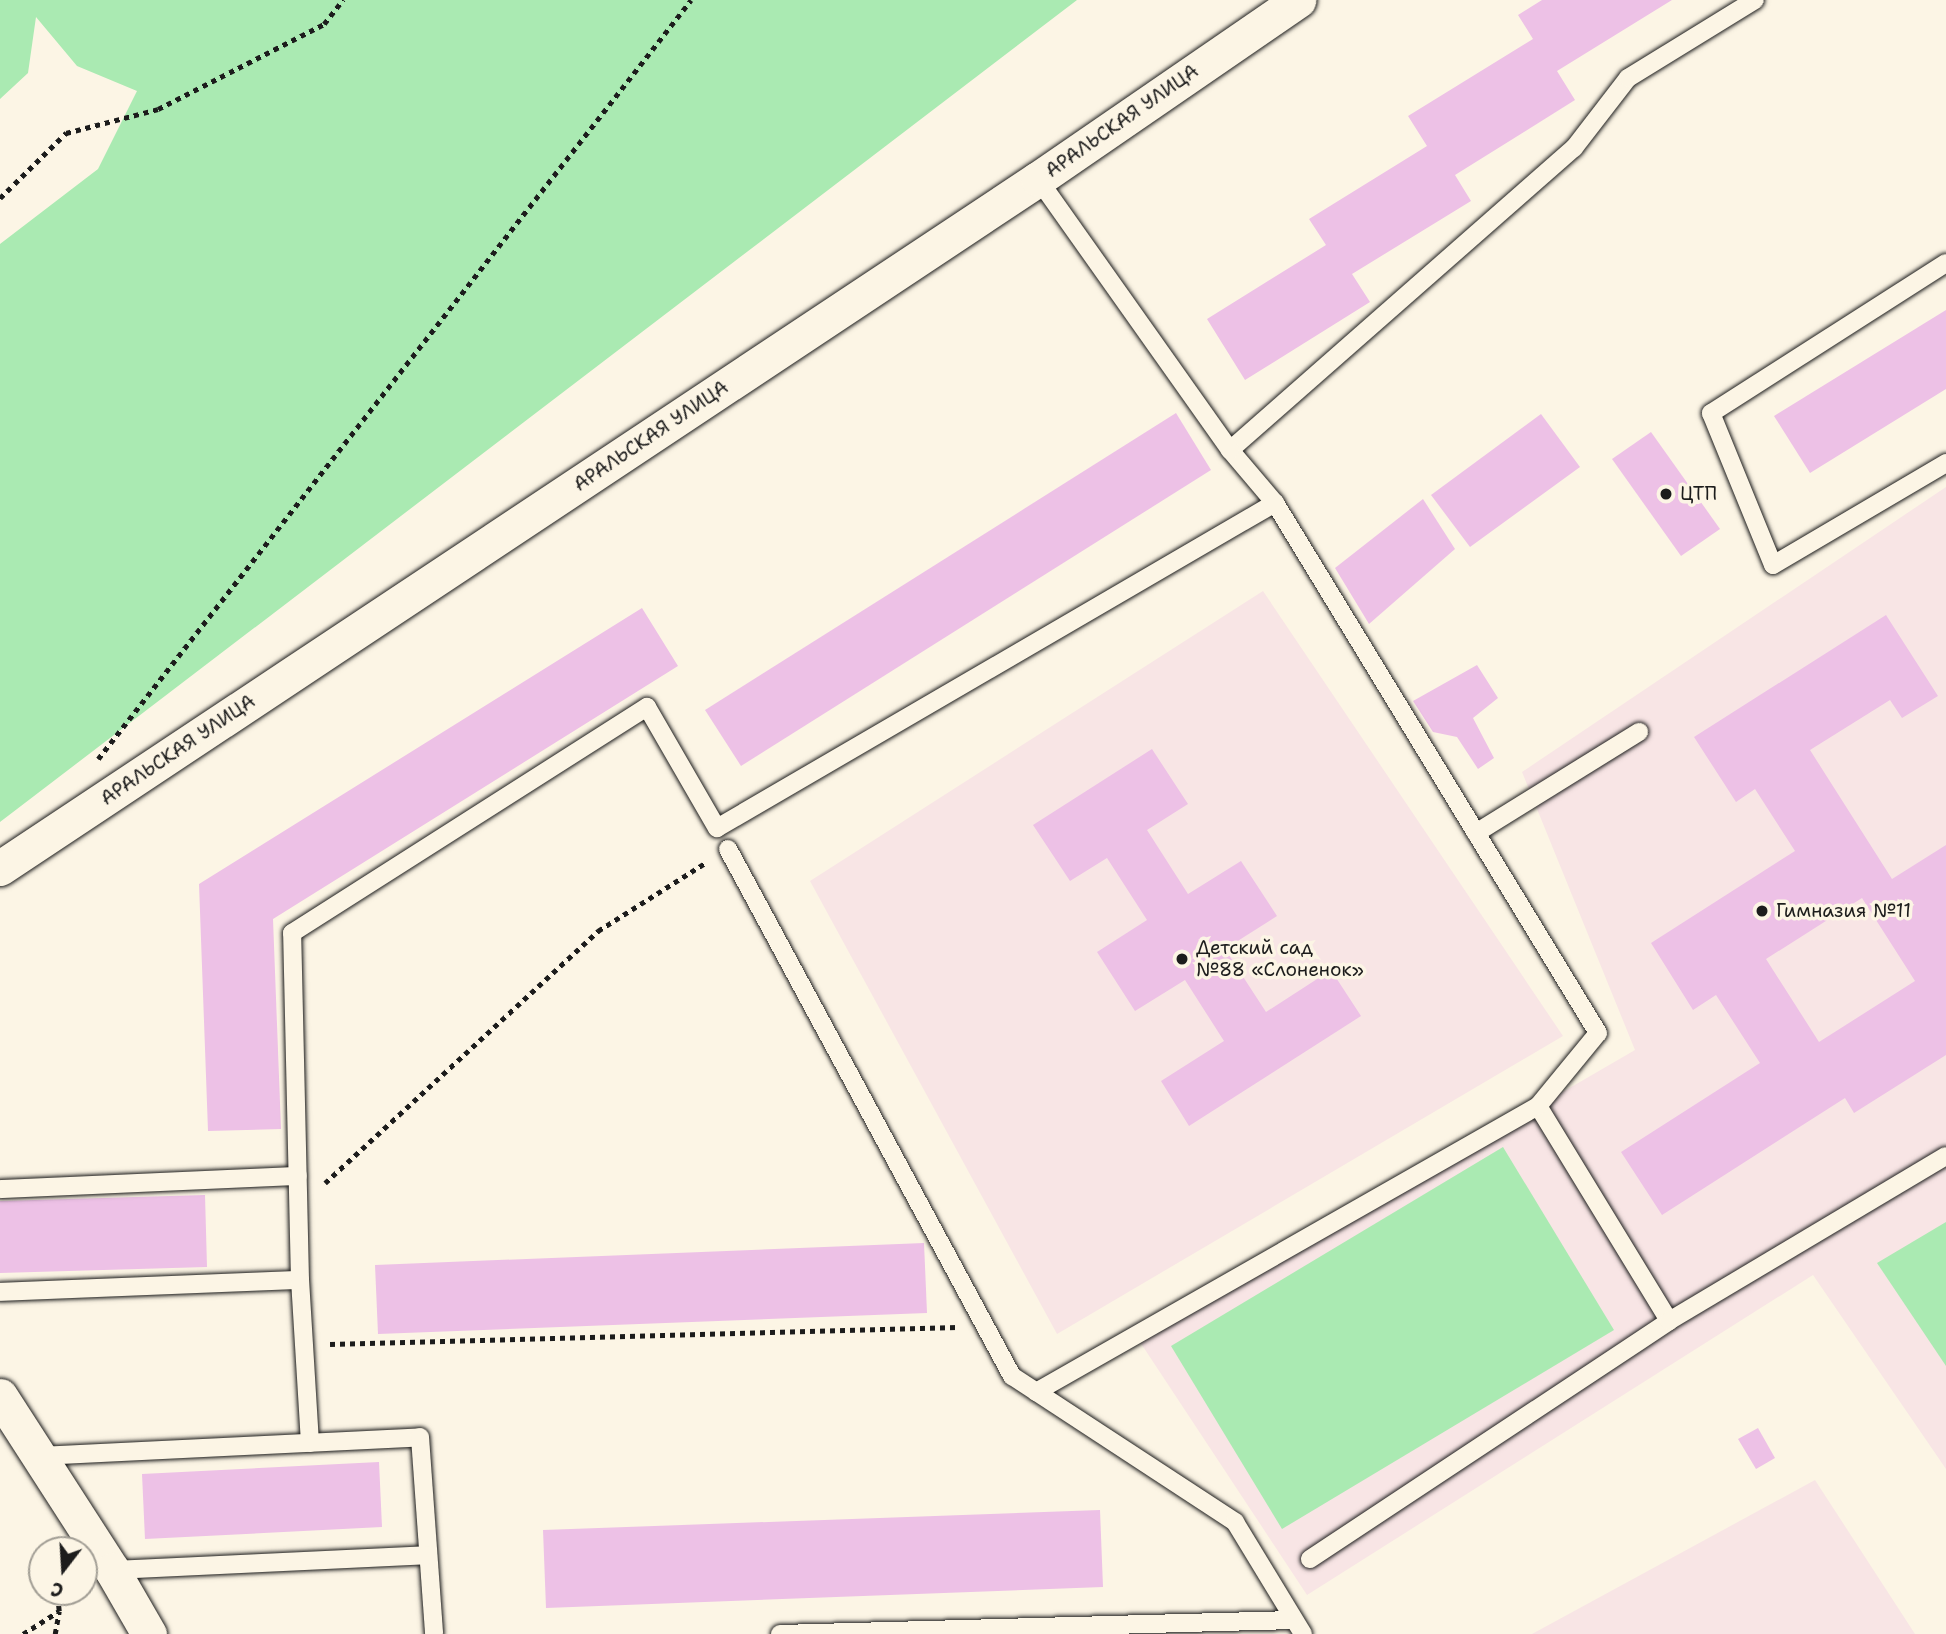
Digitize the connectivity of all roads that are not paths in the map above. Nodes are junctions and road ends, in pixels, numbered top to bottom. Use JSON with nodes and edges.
{"nodes":[{"id":1,"x":1298,"y":0,"type":"edge"},
{"id":2,"x":1755,"y":0,"type":"edge"},
{"id":3,"x":1038,"y":179,"type":"junction"},
{"id":4,"x":1946,"y":263,"type":"edge"},
{"id":5,"x":1230,"y":450,"type":"junction"},
{"id":6,"x":1946,"y":463,"type":"edge"},
{"id":7,"x":1275,"y":503,"type":"junction"},
{"id":8,"x":1639,"y":732,"type":"dead end"},
{"id":9,"x":1476,"y":833,"type":"junction"},
{"id":10,"x":728,"y":849,"type":"road end"},
{"id":11,"x":0,"y":868,"type":"edge"},
{"id":12,"x":1538,"y":1106,"type":"junction"},
{"id":13,"x":1946,"y":1156,"type":"edge"},
{"id":14,"x":298,"y":1176,"type":"junction"},
{"id":15,"x":0,"y":1189,"type":"edge"},
{"id":16,"x":300,"y":1280,"type":"junction"},
{"id":17,"x":0,"y":1292,"type":"edge"},
{"id":18,"x":1669,"y":1321,"type":"junction"},
{"id":19,"x":1037,"y":1392,"type":"junction"},
{"id":20,"x":0,"y":1396,"type":"edge"},
{"id":21,"x":310,"y":1443,"type":"junction"},
{"id":22,"x":38,"y":1456,"type":"junction"},
{"id":23,"x":428,"y":1555,"type":"junction"},
{"id":24,"x":1310,"y":1559,"type":"dead end"},
{"id":25,"x":112,"y":1570,"type":"junction"},
{"id":26,"x":1298,"y":1627,"type":"edge"},
{"id":27,"x":149,"y":1634,"type":"edge"},
{"id":28,"x":434,"y":1634,"type":"edge"},
{"id":29,"x":779,"y":1634,"type":"edge"}],
"edges":[{"from":1,"to":3,"type":"street","name":"АРАЛЬСКАЯ УЛИЦА"},
{"from":2,"to":5,"type":"lane"},
{"from":3,"to":5,"type":"lane"},
{"from":3,"to":11,"type":"street","name":"АРАЛЬСКАЯ УЛИЦА"},
{"from":4,"to":6,"type":"lane"},
{"from":5,"to":7,"type":"lane"},
{"from":7,"to":9,"type":"lane"},
{"from":7,"to":14,"type":"lane"},
{"from":8,"to":9,"type":"lane"},
{"from":9,"to":12,"type":"lane"},
{"from":10,"to":19,"type":"lane"},
{"from":12,"to":18,"type":"lane"},
{"from":12,"to":19,"type":"lane"},
{"from":13,"to":18,"type":"lane"},
{"from":14,"to":15,"type":"lane"},
{"from":14,"to":16,"type":"lane"},
{"from":16,"to":17,"type":"lane"},
{"from":16,"to":21,"type":"lane"},
{"from":18,"to":24,"type":"lane"},
{"from":19,"to":26,"type":"lane"},
{"from":20,"to":22,"type":"street"},
{"from":21,"to":22,"type":"lane"},
{"from":21,"to":23,"type":"lane"},
{"from":22,"to":25,"type":"street"},
{"from":23,"to":25,"type":"lane"},
{"from":23,"to":28,"type":"lane"},
{"from":25,"to":27,"type":"street"},
{"from":26,"to":29,"type":"lane"}]}
